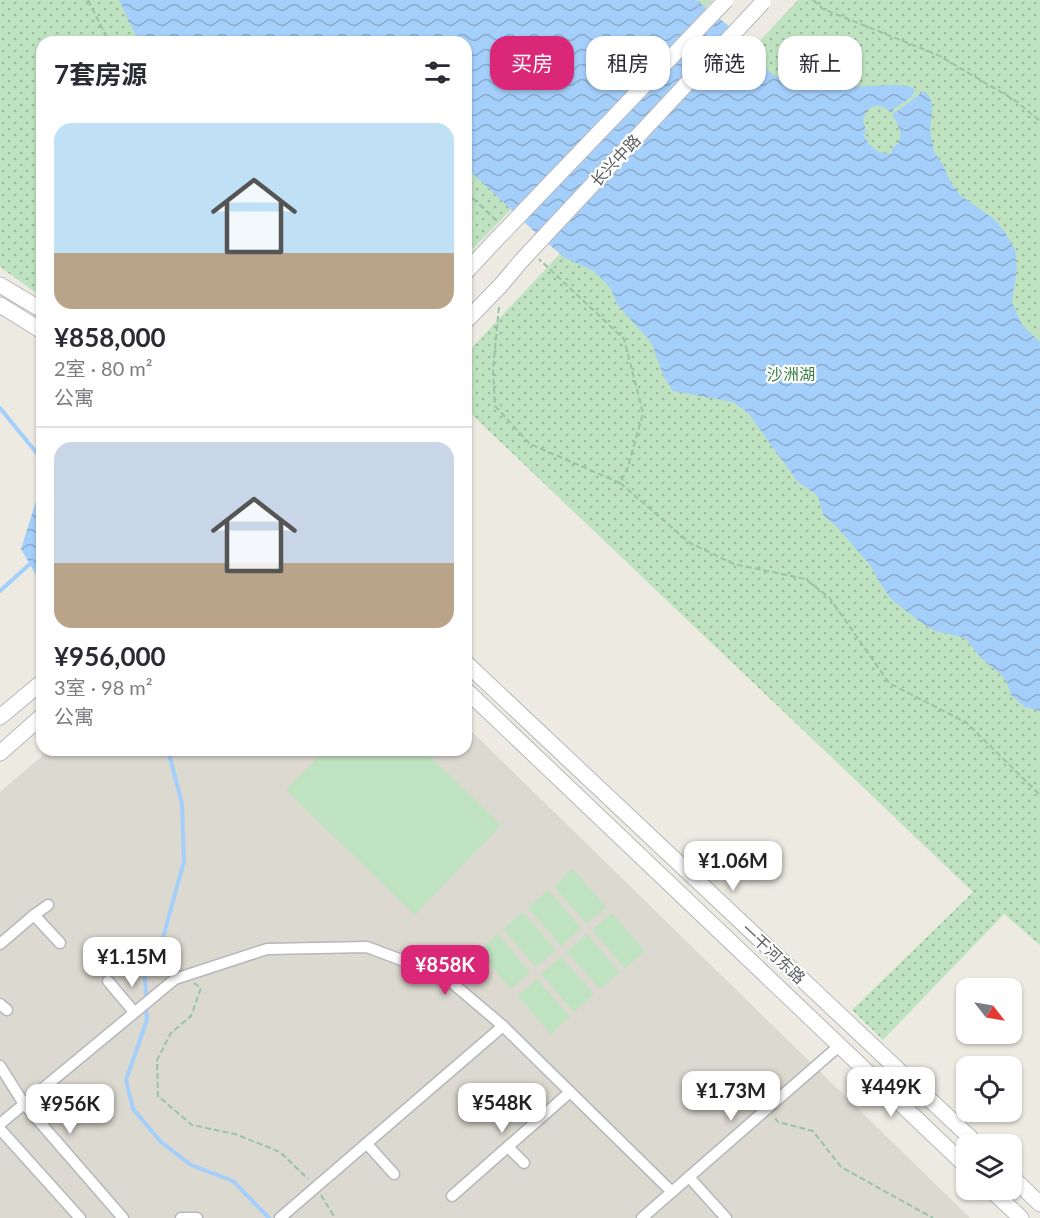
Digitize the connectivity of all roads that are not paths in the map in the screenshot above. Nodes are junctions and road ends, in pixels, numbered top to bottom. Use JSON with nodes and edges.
{"nodes":[{"id":1,"x":726,"y":0,"type":"edge"},
{"id":2,"x":764,"y":1,"type":"edge"},
{"id":3,"x":472,"y":266,"type":"edge"},
{"id":4,"x":0,"y":285,"type":"edge"},
{"id":5,"x":0,"y":305,"type":"edge"},
{"id":6,"x":36,"y":306,"type":"edge"},
{"id":7,"x":472,"y":315,"type":"edge"},
{"id":8,"x":36,"y":327,"type":"edge"},
{"id":9,"x":472,"y":669,"type":"edge"},
{"id":10,"x":36,"y":687,"type":"edge"},
{"id":11,"x":472,"y":696,"type":"edge"},
{"id":12,"x":0,"y":717,"type":"edge"},
{"id":13,"x":36,"y":721,"type":"edge"},
{"id":14,"x":0,"y":753,"type":"edge"},
{"id":15,"x":48,"y":905,"type":"dead end"},
{"id":16,"x":34,"y":915,"type":"junction"},
{"id":17,"x":60,"y":943,"type":"dead end"},
{"id":18,"x":0,"y":944,"type":"edge"},
{"id":19,"x":108,"y":981,"type":"dead end"},
{"id":20,"x":137,"y":1010,"type":"junction"},
{"id":21,"x":503,"y":1026,"type":"junction"},
{"id":22,"x":839,"y":1046,"type":"junction"},
{"id":23,"x":0,"y":1066,"type":"edge"},
{"id":24,"x":570,"y":1092,"type":"junction"},
{"id":25,"x":24,"y":1104,"type":"junction"},
{"id":26,"x":526,"y":1110,"type":"dead end"},
{"id":27,"x":536,"y":1122,"type":"junction"},
{"id":28,"x":0,"y":1124,"type":"edge"},
{"id":29,"x":0,"y":1129,"type":"edge"},
{"id":30,"x":966,"y":1134,"type":"edge"},
{"id":31,"x":367,"y":1144,"type":"junction"},
{"id":32,"x":508,"y":1147,"type":"junction"},
{"id":33,"x":956,"y":1157,"type":"edge"},
{"id":34,"x":524,"y":1163,"type":"dead end"},
{"id":35,"x":394,"y":1174,"type":"dead end"},
{"id":36,"x":689,"y":1177,"type":"junction"},
{"id":37,"x":1022,"y":1187,"type":"edge"},
{"id":38,"x":672,"y":1192,"type":"junction"},
{"id":39,"x":452,"y":1196,"type":"dead end"},
{"id":40,"x":1002,"y":1200,"type":"edge"},
{"id":41,"x":1040,"y":1204,"type":"edge"},
{"id":42,"x":80,"y":1218,"type":"edge"},
{"id":43,"x":123,"y":1218,"type":"edge"},
{"id":44,"x":181,"y":1218,"type":"edge"},
{"id":45,"x":196,"y":1218,"type":"edge"},
{"id":46,"x":280,"y":1218,"type":"edge"},
{"id":47,"x":642,"y":1218,"type":"edge"},
{"id":48,"x":726,"y":1218,"type":"edge"},
{"id":49,"x":1021,"y":1218,"type":"edge"}],
"edges":[{"from":1,"to":3,"type":"street","name":"长兴中路","bridge":true},
{"from":2,"to":7,"type":"street","name":"长兴中路","bridge":true},
{"from":4,"to":6,"type":"street"},
{"from":5,"to":8,"type":"street"},
{"from":9,"to":30,"type":"street","name":"一干河东路"},
{"from":10,"to":12,"type":"street"},
{"from":11,"to":22,"type":"street","name":"一干河东路"},
{"from":13,"to":14,"type":"street"},
{"from":15,"to":16,"type":"street"},
{"from":16,"to":17,"type":"street"},
{"from":16,"to":18,"type":"street"},
{"from":19,"to":20,"type":"street"},
{"from":20,"to":21,"type":"street"},
{"from":20,"to":25,"type":"street"},
{"from":21,"to":24,"type":"street"},
{"from":21,"to":31,"type":"street"},
{"from":22,"to":33,"type":"street","name":"一干河东路"},
{"from":22,"to":36,"type":"street"},
{"from":23,"to":25,"type":"street"},
{"from":24,"to":27,"type":"street"},
{"from":24,"to":38,"type":"street"},
{"from":25,"to":28,"type":"street"},
{"from":25,"to":43,"type":"street"},
{"from":26,"to":27,"type":"street"},
{"from":27,"to":32,"type":"street"},
{"from":29,"to":42,"type":"street"},
{"from":31,"to":35,"type":"street"},
{"from":31,"to":46,"type":"street"},
{"from":32,"to":34,"type":"street"},
{"from":32,"to":39,"type":"street"},
{"from":36,"to":38,"type":"street"},
{"from":36,"to":48,"type":"street"},
{"from":37,"to":41,"type":"street"},
{"from":38,"to":47,"type":"street"},
{"from":40,"to":49,"type":"street"},
{"from":44,"to":45,"type":"street"}]}
